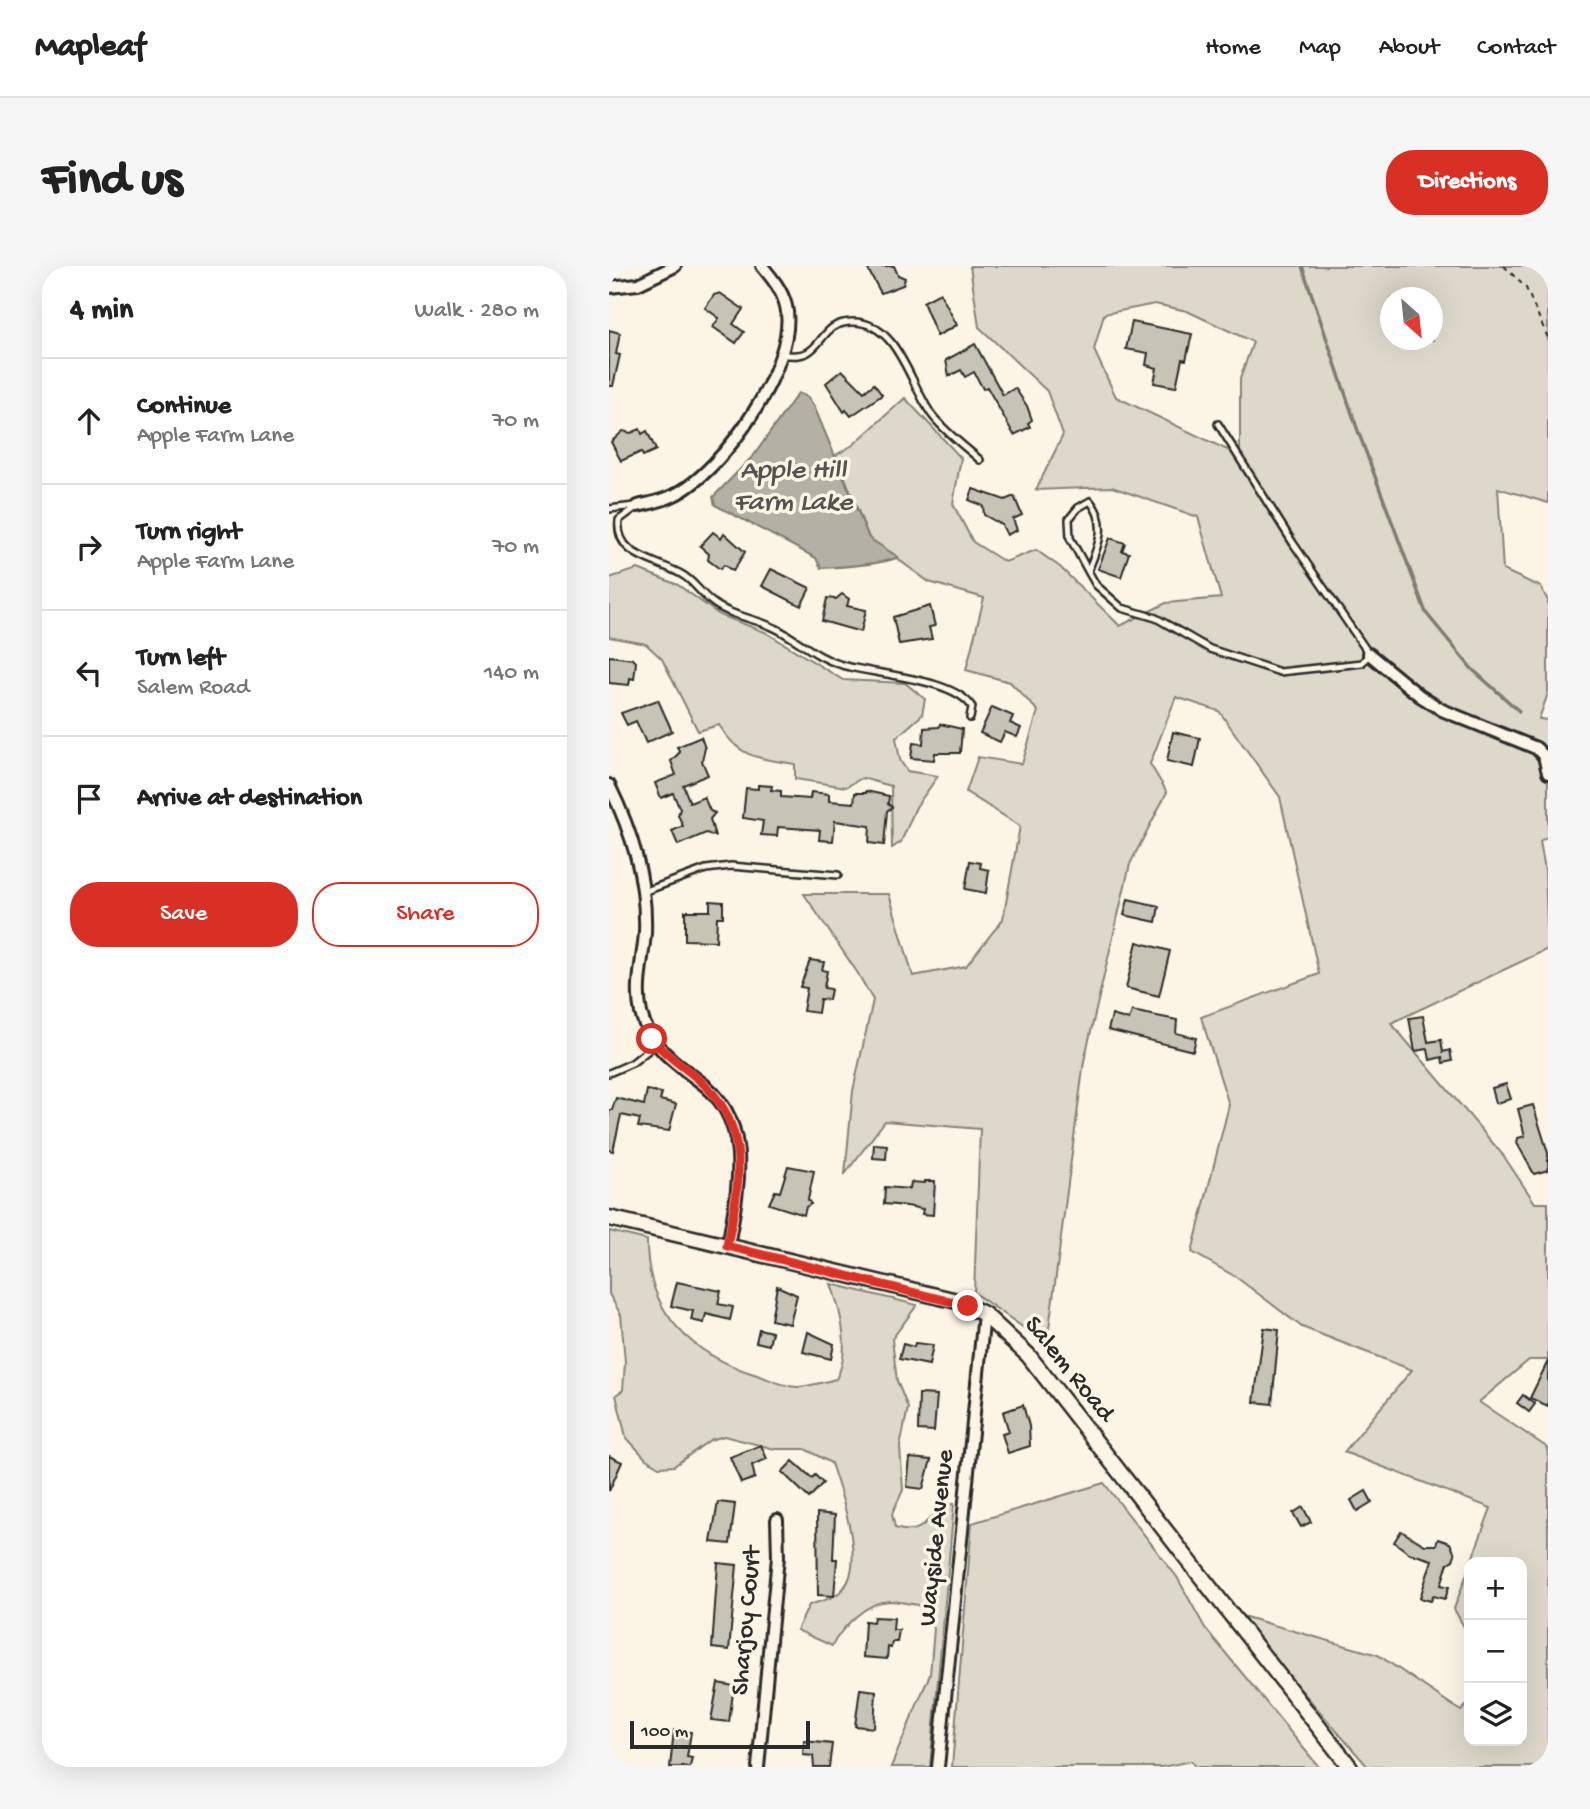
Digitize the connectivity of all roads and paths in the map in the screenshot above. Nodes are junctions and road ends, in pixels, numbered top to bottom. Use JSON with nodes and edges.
{"nodes":[{"id":1,"x":675,"y":266,"type":"edge"},
{"id":2,"x":761,"y":266,"type":"edge"},
{"id":3,"x":1504,"y":266,"type":"edge"},
{"id":4,"x":609,"y":287,"type":"edge"},
{"id":5,"x":1548,"y":338,"type":"edge"},
{"id":6,"x":781,"y":354,"type":"junction"},
{"id":7,"x":1218,"y":425,"type":"dead end"},
{"id":8,"x":980,"y":460,"type":"dead end"},
{"id":9,"x":638,"y":506,"type":"junction"},
{"id":10,"x":609,"y":509,"type":"edge"},
{"id":11,"x":1087,"y":571,"type":"junction"},
{"id":12,"x":1370,"y":654,"type":"junction"},
{"id":13,"x":970,"y":718,"type":"dead end"},
{"id":14,"x":1548,"y":773,"type":"edge"},
{"id":15,"x":609,"y":785,"type":"edge"},
{"id":16,"x":838,"y":875,"type":"dead end"},
{"id":17,"x":643,"y":892,"type":"junction"},
{"id":18,"x":656,"y":1044,"type":"junction"},
{"id":19,"x":609,"y":1073,"type":"edge"},
{"id":20,"x":609,"y":1218,"type":"edge"},
{"id":21,"x":727,"y":1246,"type":"junction"},
{"id":22,"x":984,"y":1314,"type":"junction"},
{"id":23,"x":776,"y":1520,"type":"dead end"},
{"id":24,"x":758,"y":1767,"type":"edge"},
{"id":25,"x":938,"y":1767,"type":"edge"},
{"id":26,"x":1350,"y":1767,"type":"edge"}],
"edges":[{"from":1,"to":4,"type":"street"},
{"from":2,"to":6,"type":"street"},
{"from":3,"to":5,"type":"path"},
{"from":6,"to":8,"type":"lane"},
{"from":6,"to":9,"type":"street"},
{"from":7,"to":12,"type":"lane"},
{"from":9,"to":10,"type":"lane"},
{"from":9,"to":13,"type":"lane"},
{"from":11,"to":11,"type":"lane"},
{"from":11,"to":12,"type":"lane"},
{"from":12,"to":14,"type":"street"},
{"from":15,"to":17,"type":"street"},
{"from":16,"to":17,"type":"lane"},
{"from":17,"to":18,"type":"street"},
{"from":18,"to":19,"type":"lane"},
{"from":18,"to":21,"type":"street"},
{"from":20,"to":21,"type":"street","name":"Salem Road"},
{"from":21,"to":22,"type":"street","name":"Salem Road"},
{"from":22,"to":25,"type":"street","name":"Wayside Avenue"},
{"from":22,"to":26,"type":"street","name":"Salem Road"},
{"from":23,"to":24,"type":"street","name":"Sharjoy Court"}]}
